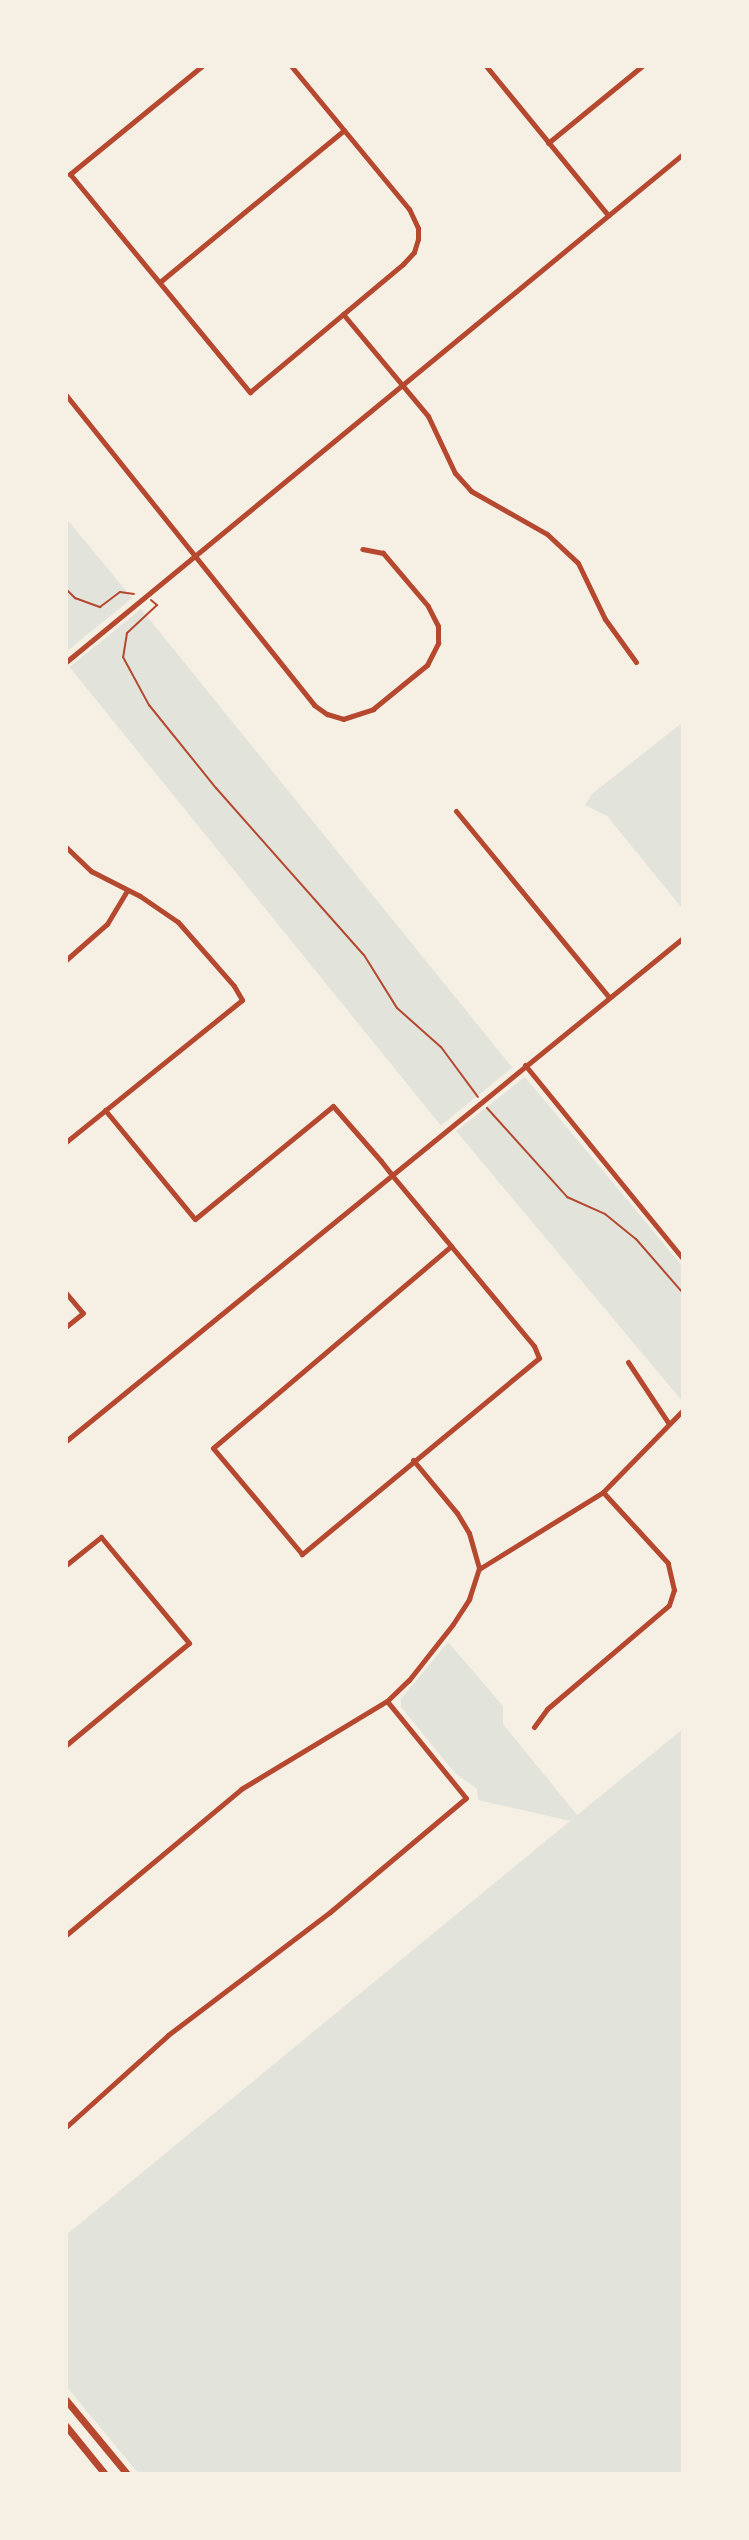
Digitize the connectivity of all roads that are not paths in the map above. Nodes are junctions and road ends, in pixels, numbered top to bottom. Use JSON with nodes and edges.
{"nodes":[{"id":1,"x":202,"y":66,"type":"edge"},
{"id":2,"x":291,"y":66,"type":"edge"},
{"id":3,"x":486,"y":66,"type":"edge"},
{"id":4,"x":642,"y":66,"type":"edge"},
{"id":5,"x":344,"y":130,"type":"junction"},
{"id":6,"x":548,"y":143,"type":"junction"},
{"id":7,"x":683,"y":154,"type":"edge"},
{"id":8,"x":608,"y":215,"type":"junction"},
{"id":9,"x":161,"y":281,"type":"junction"},
{"id":10,"x":343,"y":314,"type":"junction"},
{"id":11,"x":402,"y":386,"type":"junction"},
{"id":12,"x":66,"y":395,"type":"edge"},
{"id":13,"x":362,"y":549,"type":"dead end"},
{"id":14,"x":195,"y":555,"type":"junction"},
{"id":15,"x":66,"y":662,"type":"edge"},
{"id":16,"x":636,"y":662,"type":"dead end"},
{"id":17,"x":456,"y":811,"type":"dead end"},
{"id":18,"x":66,"y":847,"type":"edge"},
{"id":19,"x":127,"y":891,"type":"junction"},
{"id":20,"x":683,"y":938,"type":"edge"},
{"id":21,"x":66,"y":960,"type":"edge"},
{"id":22,"x":608,"y":996,"type":"junction"},
{"id":23,"x":525,"y":1065,"type":"junction"},
{"id":24,"x":105,"y":1110,"type":"junction"},
{"id":25,"x":66,"y":1142,"type":"edge"},
{"id":26,"x":391,"y":1174,"type":"junction"},
{"id":27,"x":451,"y":1246,"type":"junction"},
{"id":28,"x":683,"y":1259,"type":"edge"},
{"id":29,"x":66,"y":1293,"type":"edge"},
{"id":30,"x":66,"y":1327,"type":"edge"},
{"id":31,"x":628,"y":1362,"type":"dead end"},
{"id":32,"x":683,"y":1410,"type":"edge"},
{"id":33,"x":669,"y":1424,"type":"junction"},
{"id":34,"x":66,"y":1441,"type":"edge"},
{"id":35,"x":413,"y":1460,"type":"junction"},
{"id":36,"x":603,"y":1492,"type":"junction"},
{"id":37,"x":66,"y":1565,"type":"edge"},
{"id":38,"x":479,"y":1569,"type":"junction"},
{"id":39,"x":387,"y":1701,"type":"junction"},
{"id":40,"x":534,"y":1727,"type":"dead end"},
{"id":41,"x":66,"y":1745,"type":"edge"},
{"id":42,"x":66,"y":1935,"type":"edge"},
{"id":43,"x":66,"y":2127,"type":"edge"},
{"id":44,"x":66,"y":2400,"type":"edge"},
{"id":45,"x":66,"y":2426,"type":"edge"},
{"id":46,"x":105,"y":2474,"type":"edge"},
{"id":47,"x":127,"y":2474,"type":"edge"}],
"edges":[{"from":1,"to":9,"type":"street"},
{"from":2,"to":5,"type":"street"},
{"from":3,"to":6,"type":"street"},
{"from":4,"to":6,"type":"street"},
{"from":5,"to":9,"type":"street"},
{"from":5,"to":10,"type":"street"},
{"from":6,"to":8,"type":"street"},
{"from":7,"to":8,"type":"street"},
{"from":8,"to":11,"type":"street"},
{"from":9,"to":10,"type":"street"},
{"from":10,"to":11,"type":"street"},
{"from":11,"to":14,"type":"street"},
{"from":11,"to":16,"type":"street"},
{"from":12,"to":14,"type":"street"},
{"from":13,"to":14,"type":"street"},
{"from":14,"to":15,"type":"street"},
{"from":17,"to":22,"type":"street"},
{"from":18,"to":19,"type":"street"},
{"from":19,"to":21,"type":"street"},
{"from":19,"to":24,"type":"street"},
{"from":20,"to":22,"type":"street"},
{"from":22,"to":23,"type":"street"},
{"from":23,"to":26,"type":"street"},
{"from":23,"to":28,"type":"street"},
{"from":24,"to":25,"type":"street"},
{"from":24,"to":26,"type":"street"},
{"from":26,"to":27,"type":"street"},
{"from":26,"to":34,"type":"street"},
{"from":27,"to":35,"type":"street"},
{"from":27,"to":35,"type":"street"},
{"from":29,"to":30,"type":"street"},
{"from":31,"to":33,"type":"street"},
{"from":32,"to":33,"type":"street"},
{"from":33,"to":36,"type":"street"},
{"from":35,"to":38,"type":"street"},
{"from":36,"to":38,"type":"street"},
{"from":36,"to":40,"type":"street"},
{"from":37,"to":41,"type":"street"},
{"from":38,"to":39,"type":"street"},
{"from":39,"to":42,"type":"street"},
{"from":39,"to":43,"type":"street"},
{"from":44,"to":47,"type":"main road"},
{"from":45,"to":46,"type":"main road"}]}
